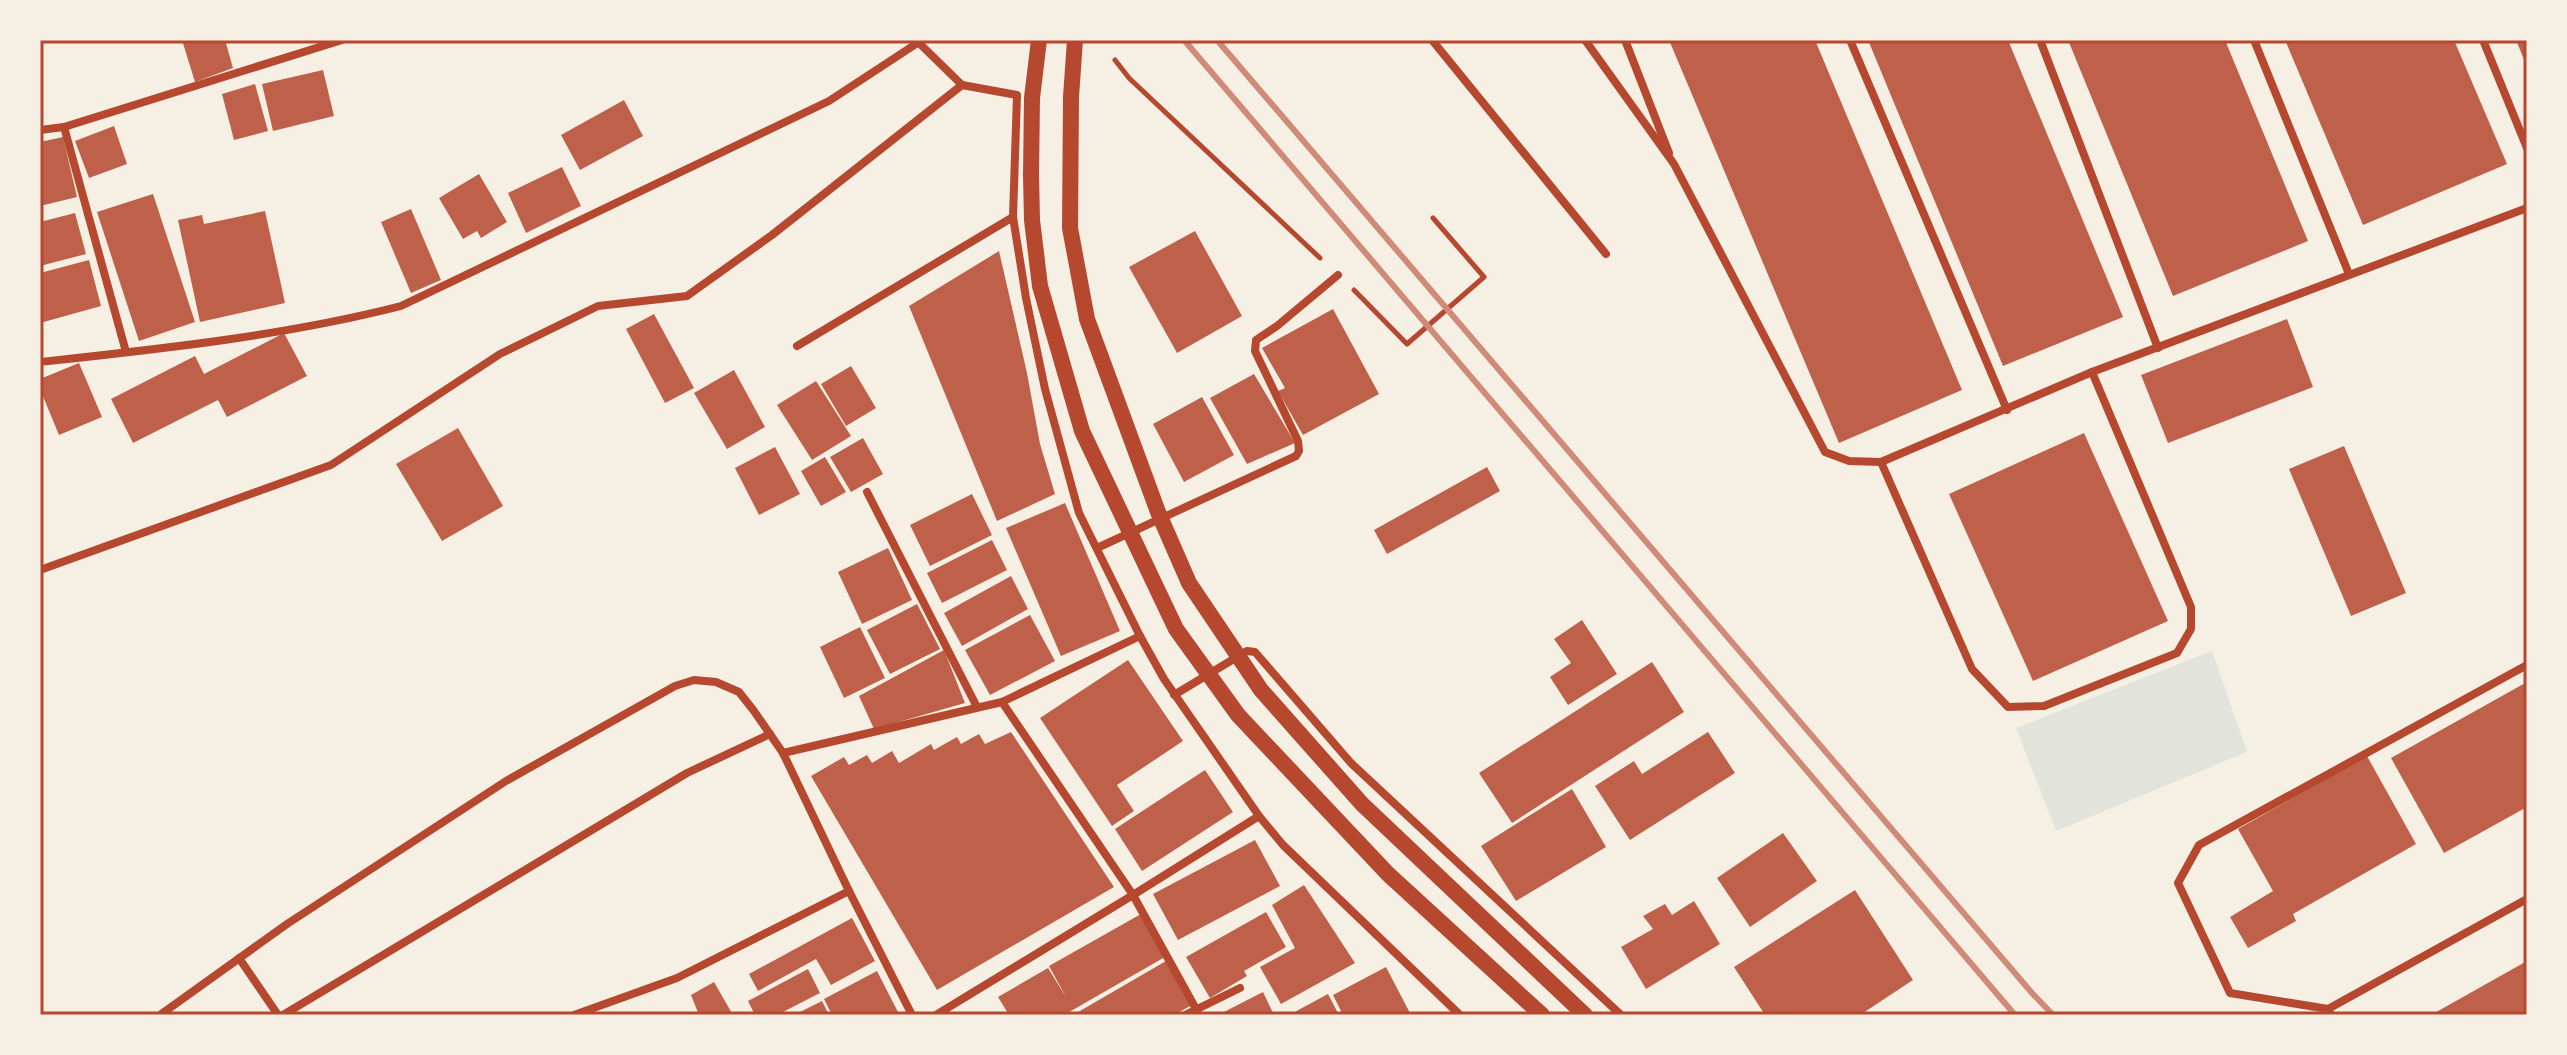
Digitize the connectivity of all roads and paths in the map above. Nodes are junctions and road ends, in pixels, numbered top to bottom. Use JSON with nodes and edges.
{"nodes":[{"id":1,"x":342,"y":40,"type":"edge"},
{"id":2,"x":1039,"y":40,"type":"edge"},
{"id":3,"x":1075,"y":40,"type":"edge"},
{"id":4,"x":1432,"y":40,"type":"edge"},
{"id":5,"x":1585,"y":40,"type":"edge"},
{"id":6,"x":1625,"y":40,"type":"edge"},
{"id":7,"x":1850,"y":40,"type":"edge"},
{"id":8,"x":2040,"y":40,"type":"edge"},
{"id":9,"x":2254,"y":40,"type":"edge"},
{"id":10,"x":2483,"y":40,"type":"edge"},
{"id":11,"x":918,"y":41,"type":"edge"},
{"id":12,"x":1115,"y":60,"type":"dead end"},
{"id":13,"x":962,"y":85,"type":"junction"},
{"id":14,"x":64,"y":127,"type":"junction"},
{"id":15,"x":40,"y":130,"type":"edge"},
{"id":16,"x":2527,"y":148,"type":"edge"},
{"id":17,"x":1674,"y":164,"type":"junction"},
{"id":18,"x":2527,"y":208,"type":"edge"},
{"id":19,"x":1013,"y":217,"type":"junction"},
{"id":20,"x":1433,"y":218,"type":"dead end"},
{"id":21,"x":1606,"y":254,"type":"dead end"},
{"id":22,"x":2349,"y":274,"type":"junction"},
{"id":23,"x":1338,"y":275,"type":"junction"},
{"id":24,"x":797,"y":346,"type":"dead end"},
{"id":25,"x":2158,"y":348,"type":"junction"},
{"id":26,"x":126,"y":352,"type":"junction"},
{"id":27,"x":40,"y":362,"type":"edge"},
{"id":28,"x":2092,"y":372,"type":"junction"},
{"id":29,"x":2007,"y":410,"type":"junction"},
{"id":30,"x":1881,"y":462,"type":"junction"},
{"id":31,"x":867,"y":492,"type":"dead end"},
{"id":32,"x":1097,"y":548,"type":"junction"},
{"id":33,"x":40,"y":570,"type":"edge"},
{"id":34,"x":1140,"y":636,"type":"junction"},
{"id":35,"x":2527,"y":665,"type":"edge"},
{"id":36,"x":1174,"y":695,"type":"junction"},
{"id":37,"x":1002,"y":702,"type":"junction"},
{"id":38,"x":977,"y":707,"type":"junction"},
{"id":39,"x":770,"y":734,"type":"junction"},
{"id":40,"x":783,"y":753,"type":"junction"},
{"id":41,"x":1259,"y":816,"type":"junction"},
{"id":42,"x":849,"y":891,"type":"junction"},
{"id":43,"x":1133,"y":895,"type":"junction"},
{"id":44,"x":2527,"y":899,"type":"edge"},
{"id":45,"x":239,"y":958,"type":"junction"},
{"id":46,"x":1240,"y":988,"type":"dead end"},
{"id":47,"x":1196,"y":1009,"type":"junction"},
{"id":48,"x":2330,"y":1012,"type":"edge"},
{"id":49,"x":160,"y":1015,"type":"edge"},
{"id":50,"x":280,"y":1015,"type":"edge"},
{"id":51,"x":574,"y":1015,"type":"edge"},
{"id":52,"x":912,"y":1015,"type":"edge"},
{"id":53,"x":936,"y":1015,"type":"edge"},
{"id":54,"x":1185,"y":1015,"type":"edge"},
{"id":55,"x":1460,"y":1015,"type":"edge"},
{"id":56,"x":1542,"y":1015,"type":"edge"},
{"id":57,"x":1585,"y":1015,"type":"edge"},
{"id":58,"x":1621,"y":1015,"type":"edge"}],
"edges":[{"from":1,"to":14,"type":"street"},
{"from":2,"to":56,"type":"main road"},
{"from":3,"to":57,"type":"main road"},
{"from":4,"to":21,"type":"street"},
{"from":5,"to":17,"type":"street"},
{"from":6,"to":17,"type":"street"},
{"from":7,"to":29,"type":"street"},
{"from":8,"to":25,"type":"street"},
{"from":9,"to":22,"type":"street"},
{"from":10,"to":16,"type":"street"},
{"from":11,"to":13,"type":"street"},
{"from":11,"to":26,"type":"street"},
{"from":12,"to":23,"type":"path"},
{"from":13,"to":19,"type":"street"},
{"from":13,"to":33,"type":"street"},
{"from":14,"to":15,"type":"street"},
{"from":14,"to":26,"type":"street"},
{"from":17,"to":30,"type":"street"},
{"from":18,"to":22,"type":"street"},
{"from":19,"to":24,"type":"street"},
{"from":19,"to":32,"type":"street"},
{"from":20,"to":23,"type":"path"},
{"from":22,"to":25,"type":"street"},
{"from":23,"to":32,"type":"street"},
{"from":25,"to":28,"type":"street"},
{"from":26,"to":27,"type":"street"},
{"from":28,"to":29,"type":"street"},
{"from":28,"to":30,"type":"street"},
{"from":29,"to":30,"type":"street"},
{"from":31,"to":38,"type":"street"},
{"from":32,"to":34,"type":"street"},
{"from":34,"to":36,"type":"street"},
{"from":34,"to":37,"type":"street"},
{"from":35,"to":48,"type":"street"},
{"from":36,"to":41,"type":"street"},
{"from":36,"to":58,"type":"street"},
{"from":37,"to":38,"type":"street"},
{"from":37,"to":43,"type":"street"},
{"from":38,"to":40,"type":"street"},
{"from":39,"to":40,"type":"street"},
{"from":39,"to":45,"type":"street"},
{"from":39,"to":50,"type":"street"},
{"from":40,"to":42,"type":"street"},
{"from":41,"to":43,"type":"street"},
{"from":41,"to":55,"type":"street"},
{"from":42,"to":51,"type":"street"},
{"from":42,"to":52,"type":"street"},
{"from":43,"to":47,"type":"street"},
{"from":43,"to":53,"type":"street"},
{"from":44,"to":48,"type":"street"},
{"from":45,"to":49,"type":"street"},
{"from":45,"to":50,"type":"street"},
{"from":46,"to":47,"type":"street"},
{"from":47,"to":54,"type":"street"}]}
